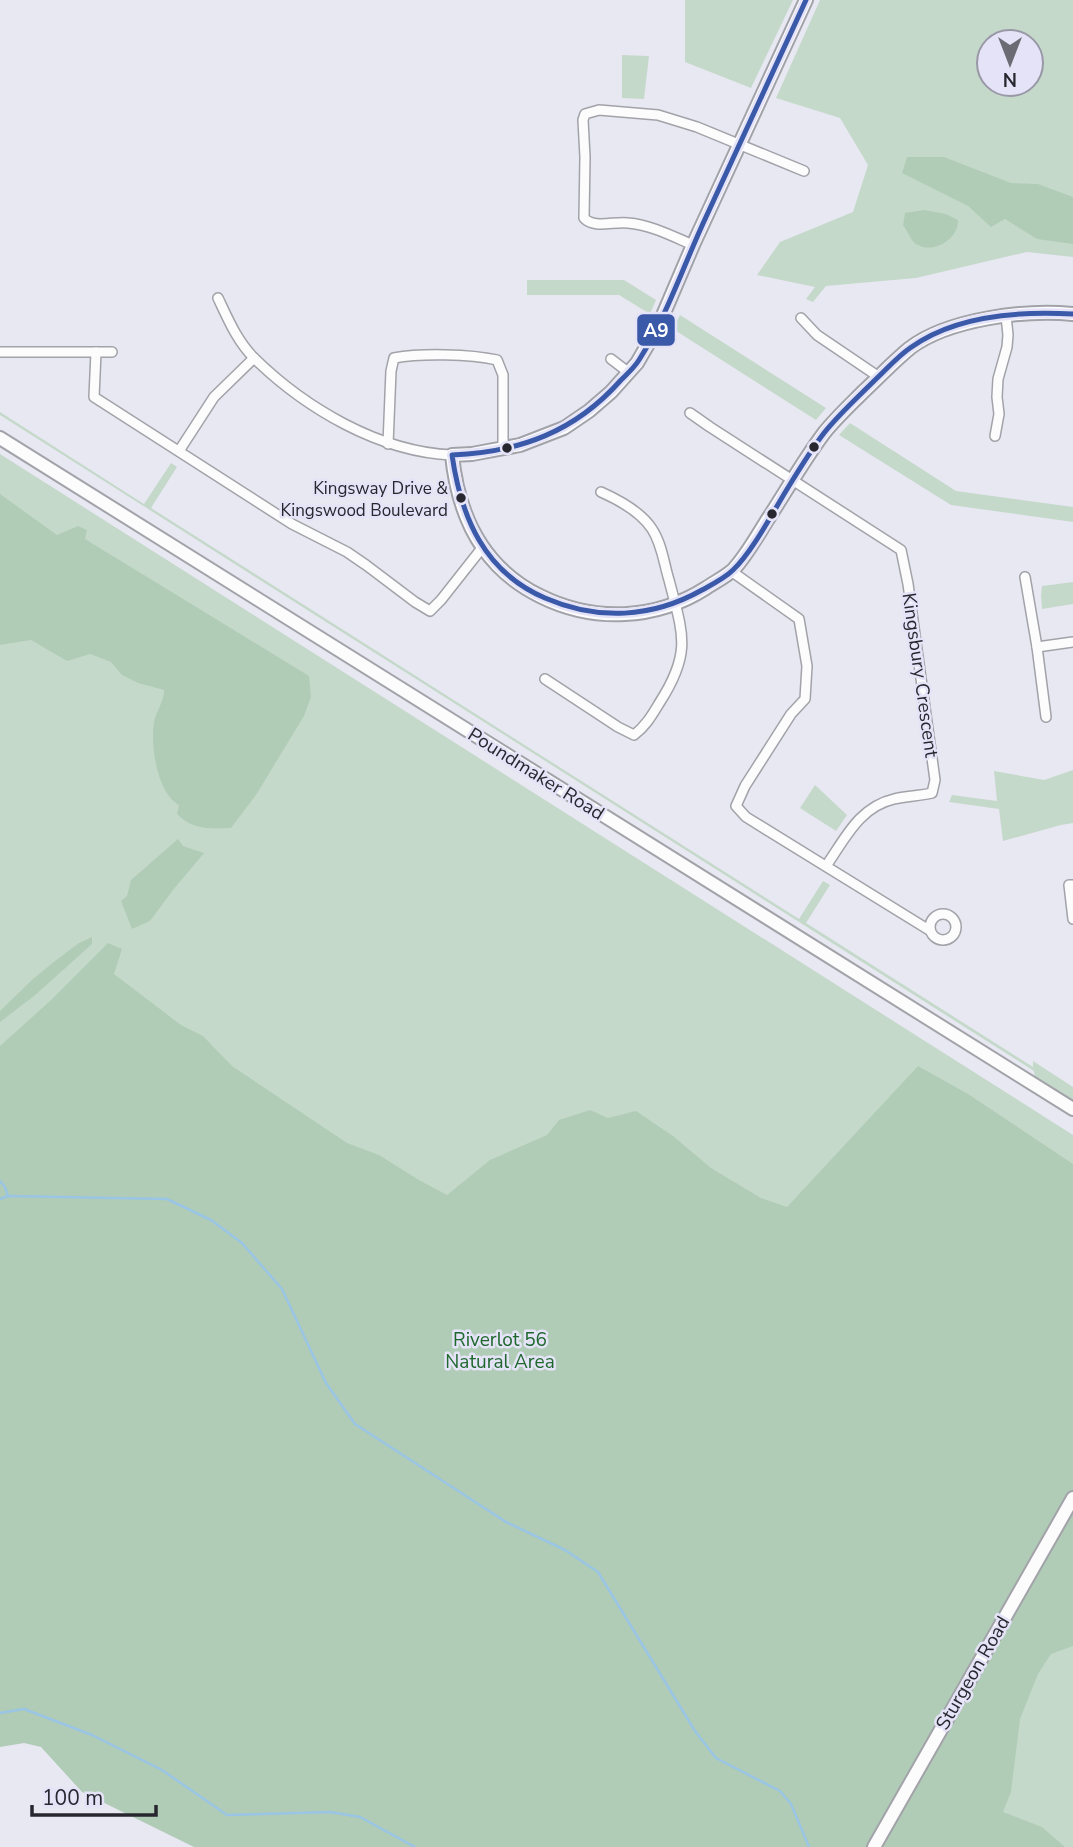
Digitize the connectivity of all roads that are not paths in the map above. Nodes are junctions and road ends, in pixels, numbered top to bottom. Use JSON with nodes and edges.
{"nodes":[{"id":1,"x":806,"y":0,"type":"edge"},
{"id":2,"x":739,"y":146,"type":"junction"},
{"id":3,"x":804,"y":172,"type":"dead end"},
{"id":4,"x":693,"y":245,"type":"junction"},
{"id":5,"x":218,"y":298,"type":"dead end"},
{"id":6,"x":1073,"y":314,"type":"edge"},
{"id":7,"x":1006,"y":316,"type":"junction"},
{"id":8,"x":801,"y":318,"type":"dead end"},
{"id":9,"x":0,"y":352,"type":"edge"},
{"id":10,"x":96,"y":352,"type":"junction"},
{"id":11,"x":111,"y":352,"type":"dead end"},
{"id":12,"x":254,"y":358,"type":"junction"},
{"id":13,"x":611,"y":359,"type":"dead end"},
{"id":14,"x":628,"y":372,"type":"junction"},
{"id":15,"x":879,"y":377,"type":"junction"},
{"id":16,"x":690,"y":413,"type":"dead end"},
{"id":17,"x":995,"y":436,"type":"dead end"},
{"id":18,"x":0,"y":438,"type":"edge"},
{"id":19,"x":388,"y":444,"type":"junction"},
{"id":20,"x":503,"y":449,"type":"junction"},
{"id":21,"x":180,"y":451,"type":"junction"},
{"id":22,"x":452,"y":455,"type":"junction"},
{"id":23,"x":793,"y":480,"type":"junction"},
{"id":24,"x":601,"y":492,"type":"dead end"},
{"id":25,"x":482,"y":548,"type":"junction"},
{"id":26,"x":731,"y":571,"type":"junction"},
{"id":27,"x":1025,"y":577,"type":"dead end"},
{"id":28,"x":675,"y":604,"type":"junction"},
{"id":29,"x":1073,"y":642,"type":"edge"},
{"id":30,"x":1037,"y":647,"type":"junction"},
{"id":31,"x":545,"y":679,"type":"dead end"},
{"id":32,"x":1046,"y":717,"type":"dead end"},
{"id":33,"x":826,"y":866,"type":"junction"},
{"id":34,"x":1073,"y":885,"type":"edge"},
{"id":35,"x":1073,"y":919,"type":"edge"},
{"id":36,"x":929,"y":930,"type":"dead end"},
{"id":37,"x":1073,"y":1110,"type":"edge"},
{"id":38,"x":1073,"y":1498,"type":"edge"},
{"id":39,"x":874,"y":1847,"type":"edge"}],
"edges":[{"from":1,"to":2,"type":"street"},
{"from":2,"to":3,"type":"street"},
{"from":2,"to":4,"type":"street"},
{"from":2,"to":4,"type":"street"},
{"from":4,"to":14,"type":"street"},
{"from":5,"to":12,"type":"street"},
{"from":6,"to":7,"type":"street"},
{"from":7,"to":15,"type":"street"},
{"from":7,"to":17,"type":"street"},
{"from":8,"to":15,"type":"street"},
{"from":9,"to":10,"type":"street"},
{"from":10,"to":11,"type":"street"},
{"from":10,"to":21,"type":"street"},
{"from":12,"to":19,"type":"street"},
{"from":12,"to":21,"type":"street"},
{"from":13,"to":14,"type":"street"},
{"from":14,"to":20,"type":"street"},
{"from":15,"to":23,"type":"street"},
{"from":16,"to":23,"type":"street"},
{"from":18,"to":37,"type":"street","name":"Poundmaker Road"},
{"from":19,"to":20,"type":"street"},
{"from":19,"to":22,"type":"street"},
{"from":20,"to":22,"type":"street"},
{"from":21,"to":25,"type":"street"},
{"from":22,"to":25,"type":"street"},
{"from":23,"to":26,"type":"street"},
{"from":23,"to":33,"type":"street","name":"Kingsbury Crescent"},
{"from":24,"to":28,"type":"street"},
{"from":25,"to":28,"type":"street"},
{"from":26,"to":28,"type":"street"},
{"from":26,"to":33,"type":"street"},
{"from":27,"to":30,"type":"street"},
{"from":28,"to":31,"type":"street"},
{"from":29,"to":30,"type":"street"},
{"from":30,"to":32,"type":"street"},
{"from":33,"to":36,"type":"street"},
{"from":34,"to":35,"type":"street"},
{"from":38,"to":39,"type":"street","name":"Sturgeon Road"}]}
